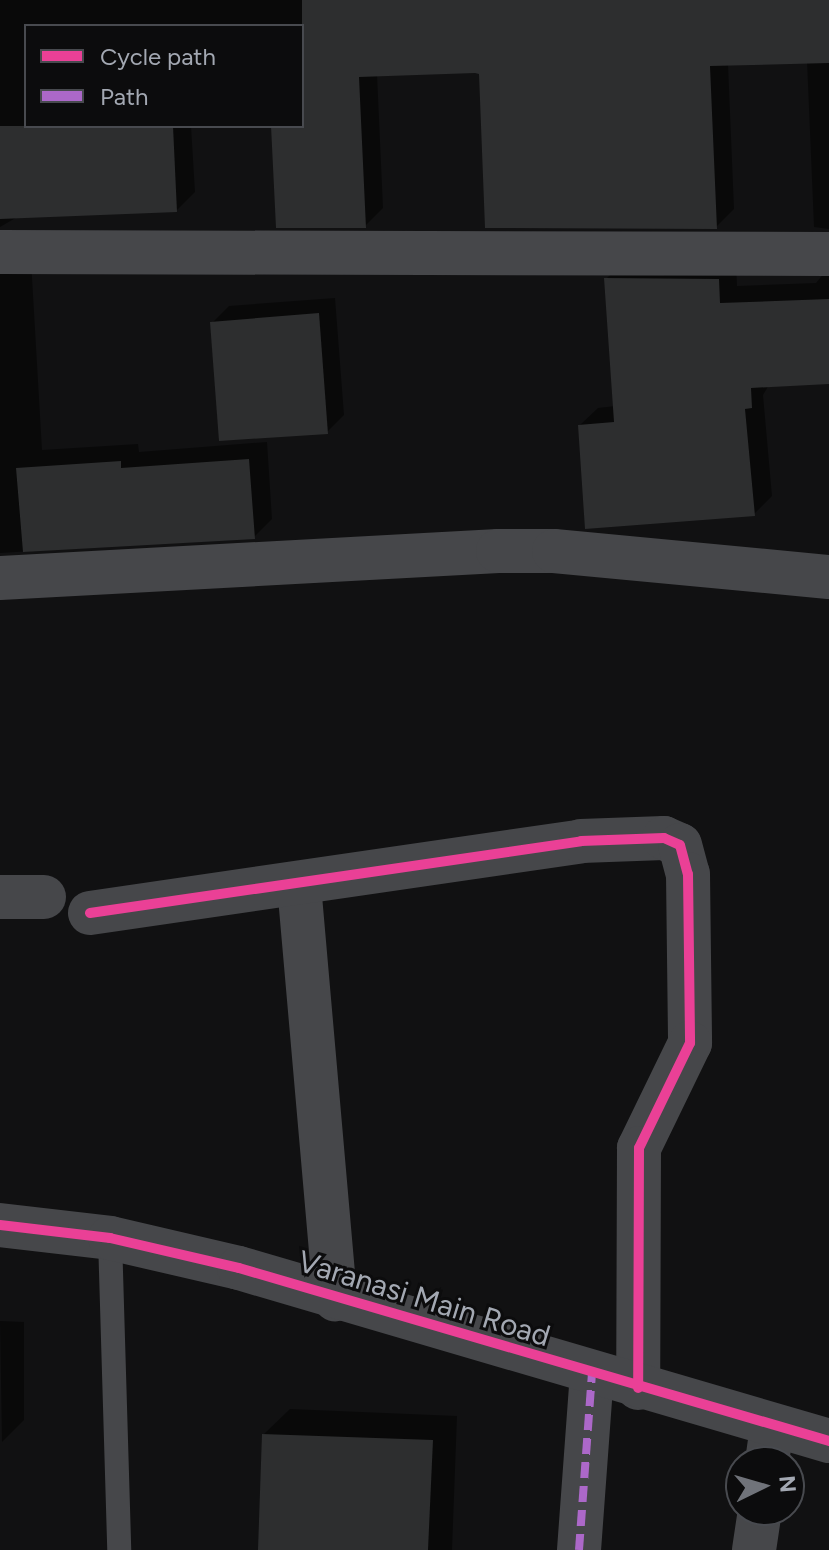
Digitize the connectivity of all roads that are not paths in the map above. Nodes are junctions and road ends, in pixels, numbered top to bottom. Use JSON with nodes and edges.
{"nodes":[{"id":1,"x":0,"y":252,"type":"edge"},
{"id":2,"x":829,"y":254,"type":"edge"},
{"id":3,"x":829,"y":577,"type":"edge"},
{"id":4,"x":0,"y":578,"type":"edge"},
{"id":5,"x":299,"y":885,"type":"junction"},
{"id":6,"x":0,"y":897,"type":"edge"},
{"id":7,"x":44,"y":897,"type":"dead end"},
{"id":8,"x":90,"y":913,"type":"dead end"},
{"id":9,"x":0,"y":1225,"type":"edge"},
{"id":10,"x":110,"y":1238,"type":"junction"},
{"id":11,"x":335,"y":1299,"type":"junction"},
{"id":12,"x":592,"y":1374,"type":"junction"},
{"id":13,"x":638,"y":1388,"type":"junction"},
{"id":14,"x":829,"y":1441,"type":"edge"},
{"id":15,"x":769,"y":1444,"type":"edge"},
{"id":16,"x":758,"y":1526,"type":"edge"},
{"id":17,"x":119,"y":1550,"type":"edge"},
{"id":18,"x":579,"y":1550,"type":"edge"},
{"id":19,"x":754,"y":1550,"type":"edge"}],
"edges":[{"from":1,"to":2,"type":"street"},
{"from":3,"to":4,"type":"street"},
{"from":5,"to":8,"type":"street"},
{"from":5,"to":11,"type":"street"},
{"from":5,"to":13,"type":"street"},
{"from":6,"to":7,"type":"street"},
{"from":9,"to":10,"type":"street","name":"Varanasi Main Road"},
{"from":10,"to":11,"type":"street","name":"Varanasi Main Road"},
{"from":10,"to":17,"type":"lane"},
{"from":11,"to":12,"type":"street","name":"Varanasi Main Road"},
{"from":12,"to":13,"type":"street","name":"Varanasi Main Road"},
{"from":12,"to":18,"type":"street"},
{"from":13,"to":15,"type":"street","name":"Varanasi Main Road"},
{"from":14,"to":15,"type":"street","name":"Varanasi Main Road"},
{"from":16,"to":19,"type":"street"}]}
